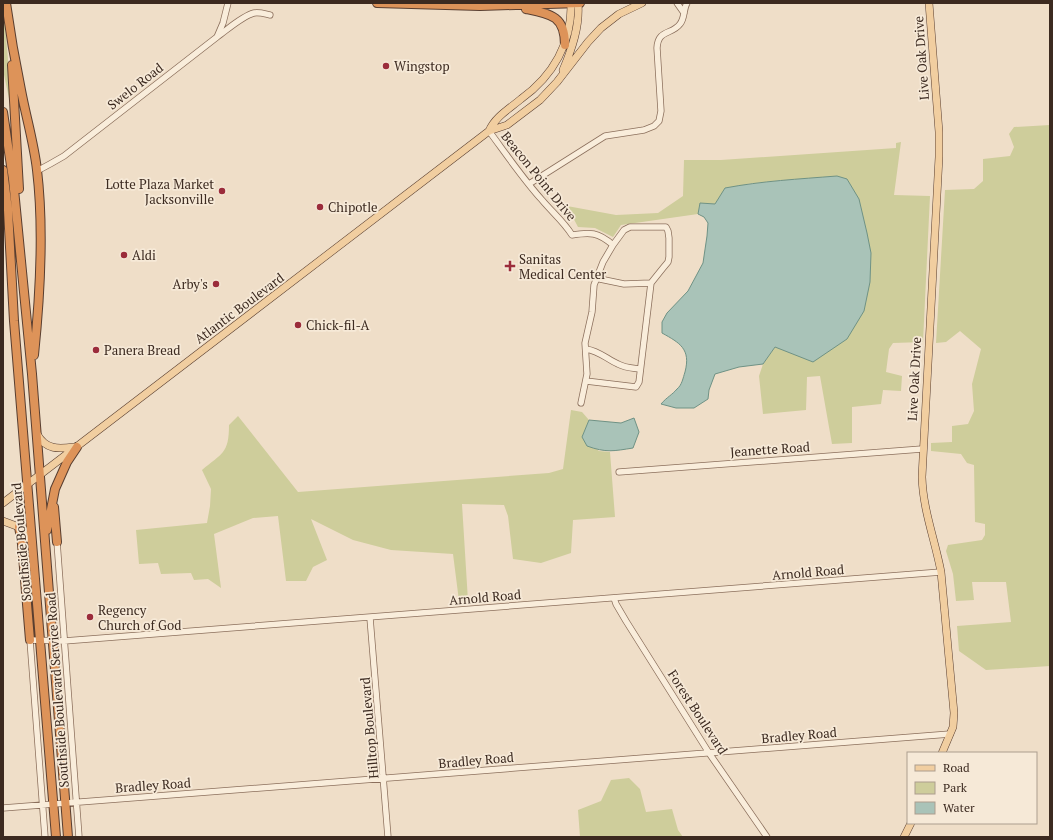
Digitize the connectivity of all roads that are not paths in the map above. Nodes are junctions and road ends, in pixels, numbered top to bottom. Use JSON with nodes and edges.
{"nodes":[{"id":1,"x":6,"y":3,"type":"edge"},
{"id":2,"x":228,"y":3,"type":"edge"},
{"id":3,"x":377,"y":3,"type":"edge"},
{"id":4,"x":571,"y":3,"type":"edge"},
{"id":5,"x":579,"y":3,"type":"edge"},
{"id":6,"x":642,"y":3,"type":"edge"},
{"id":7,"x":677,"y":3,"type":"edge"},
{"id":8,"x":687,"y":3,"type":"edge"},
{"id":9,"x":929,"y":3,"type":"edge"},
{"id":10,"x":510,"y":6,"type":"junction"},
{"id":11,"x":684,"y":13,"type":"junction"},
{"id":12,"x":270,"y":15,"type":"dead end"},
{"id":13,"x":10,"y":27,"type":"junction"},
{"id":14,"x":217,"y":37,"type":"junction"},
{"id":15,"x":564,"y":45,"type":"junction"},
{"id":16,"x":557,"y":82,"type":"junction"},
{"id":17,"x":3,"y":112,"type":"edge"},
{"id":18,"x":489,"y":131,"type":"junction"},
{"id":19,"x":3,"y":170,"type":"edge"},
{"id":20,"x":37,"y":171,"type":"junction"},
{"id":21,"x":529,"y":184,"type":"junction"},
{"id":22,"x":3,"y":206,"type":"edge"},
{"id":23,"x":9,"y":244,"type":"junction"},
{"id":24,"x":613,"y":245,"type":"junction"},
{"id":25,"x":21,"y":260,"type":"junction"},
{"id":26,"x":595,"y":278,"type":"junction"},
{"id":27,"x":651,"y":283,"type":"junction"},
{"id":28,"x":586,"y":349,"type":"junction"},
{"id":29,"x":640,"y":369,"type":"junction"},
{"id":30,"x":32,"y":374,"type":"junction"},
{"id":31,"x":586,"y":381,"type":"junction"},
{"id":32,"x":581,"y":403,"type":"dead end"},
{"id":33,"x":36,"y":432,"type":"junction"},
{"id":34,"x":76,"y":447,"type":"junction"},
{"id":35,"x":922,"y":449,"type":"junction"},
{"id":36,"x":619,"y":472,"type":"dead end"},
{"id":37,"x":39,"y":475,"type":"junction"},
{"id":38,"x":28,"y":484,"type":"junction"},
{"id":39,"x":55,"y":489,"type":"junction"},
{"id":40,"x":3,"y":503,"type":"edge"},
{"id":41,"x":3,"y":521,"type":"edge"},
{"id":42,"x":18,"y":527,"type":"junction"},
{"id":43,"x":32,"y":542,"type":"junction"},
{"id":44,"x":57,"y":542,"type":"joint"},
{"id":45,"x":45,"y":544,"type":"junction"},
{"id":46,"x":941,"y":572,"type":"junction"},
{"id":47,"x":614,"y":598,"type":"junction"},
{"id":48,"x":370,"y":618,"type":"junction"},
{"id":49,"x":30,"y":640,"type":"junction"},
{"id":50,"x":41,"y":641,"type":"junction"},
{"id":51,"x":53,"y":641,"type":"junction"},
{"id":52,"x":64,"y":641,"type":"junction"},
{"id":53,"x":950,"y":734,"type":"junction"},
{"id":54,"x":942,"y":752,"type":"edge"},
{"id":55,"x":710,"y":753,"type":"junction"},
{"id":56,"x":384,"y":779,"type":"junction"},
{"id":57,"x":76,"y":802,"type":"junction"},
{"id":58,"x":65,"y":803,"type":"junction"},
{"id":59,"x":54,"y":804,"type":"junction"},
{"id":60,"x":43,"y":805,"type":"junction"},
{"id":61,"x":3,"y":808,"type":"edge"},
{"id":62,"x":910,"y":824,"type":"edge"},
{"id":63,"x":45,"y":837,"type":"edge"},
{"id":64,"x":56,"y":837,"type":"edge"},
{"id":65,"x":68,"y":837,"type":"edge"},
{"id":66,"x":79,"y":837,"type":"edge"},
{"id":67,"x":388,"y":837,"type":"edge"},
{"id":68,"x":767,"y":837,"type":"edge"},
{"id":69,"x":904,"y":837,"type":"edge"}],
"edges":[{"from":1,"to":13,"type":"highway"},
{"from":2,"to":14,"type":"street"},
{"from":3,"to":10,"type":"highway"},
{"from":4,"to":5,"type":"highway"},
{"from":4,"to":10,"type":"highway"},
{"from":4,"to":15,"type":"main road","name":"Atlantic Boulevard"},
{"from":5,"to":16,"type":"main road"},
{"from":6,"to":16,"type":"main road","name":"Atlantic Boulevard"},
{"from":7,"to":11,"type":"street"},
{"from":8,"to":11,"type":"street"},
{"from":9,"to":35,"type":"main road","name":"Live Oak Drive"},
{"from":10,"to":15,"type":"highway"},
{"from":11,"to":21,"type":"street"},
{"from":12,"to":14,"type":"street","name":"Swelo Road"},
{"from":13,"to":20,"type":"highway"},
{"from":13,"to":25,"type":"highway"},
{"from":14,"to":20,"type":"street","name":"Swelo Road"},
{"from":15,"to":18,"type":"main road","name":"Atlantic Boulevard"},
{"from":16,"to":18,"type":"main road","name":"Atlantic Boulevard"},
{"from":17,"to":25,"type":"highway"},
{"from":18,"to":21,"type":"street","name":"Beacon Point Drive"},
{"from":18,"to":34,"type":"main road","name":"Atlantic Boulevard"},
{"from":19,"to":23,"type":"highway"},
{"from":20,"to":30,"type":"highway"},
{"from":21,"to":24,"type":"street","name":"Beacon Point Drive"},
{"from":22,"to":23,"type":"highway"},
{"from":23,"to":38,"type":"highway","name":"Southside Boulevard"},
{"from":24,"to":26,"type":"street"},
{"from":24,"to":27,"type":"street"},
{"from":25,"to":30,"type":"highway","name":"Southside Boulevard"},
{"from":26,"to":27,"type":"street"},
{"from":26,"to":28,"type":"street"},
{"from":27,"to":29,"type":"street"},
{"from":28,"to":29,"type":"street"},
{"from":28,"to":31,"type":"street"},
{"from":29,"to":31,"type":"street"},
{"from":30,"to":33,"type":"highway","name":"Southside Boulevard"},
{"from":31,"to":32,"type":"street"},
{"from":33,"to":34,"type":"main road"},
{"from":33,"to":37,"type":"highway","name":"Southside Boulevard"},
{"from":34,"to":37,"type":"main road","name":"Atlantic Boulevard"},
{"from":34,"to":39,"type":"highway"},
{"from":35,"to":36,"type":"street","name":"Jeanette Road"},
{"from":35,"to":46,"type":"main road","name":"Live Oak Drive"},
{"from":37,"to":38,"type":"main road","name":"Atlantic Boulevard"},
{"from":37,"to":45,"type":"highway","name":"Southside Boulevard"},
{"from":38,"to":40,"type":"main road","name":"Atlantic Boulevard"},
{"from":38,"to":43,"type":"highway","name":"Southside Boulevard"},
{"from":39,"to":44,"type":"highway"},
{"from":39,"to":45,"type":"highway"},
{"from":41,"to":42,"type":"main road"},
{"from":42,"to":43,"type":"main road"},
{"from":42,"to":49,"type":"highway"},
{"from":43,"to":50,"type":"highway","name":"Southside Boulevard"},
{"from":44,"to":52,"type":"street","name":"Southside Boulevard Service Road"},
{"from":45,"to":51,"type":"highway","name":"Southside Boulevard"},
{"from":46,"to":47,"type":"street","name":"Arnold Road"},
{"from":46,"to":53,"type":"main road","name":"Live Oak Drive"},
{"from":47,"to":48,"type":"street","name":"Arnold Road"},
{"from":47,"to":55,"type":"street","name":"Forest Boulevard"},
{"from":48,"to":52,"type":"street","name":"Arnold Road"},
{"from":48,"to":56,"type":"street","name":"Hilltop Boulevard"},
{"from":49,"to":50,"type":"street","name":"Arnold Road"},
{"from":49,"to":60,"type":"street","name":"Southside Boulevard Service Road"},
{"from":50,"to":51,"type":"street","name":"Arnold Road"},
{"from":50,"to":59,"type":"highway","name":"Southside Boulevard"},
{"from":51,"to":52,"type":"street","name":"Arnold Road"},
{"from":51,"to":58,"type":"highway","name":"Southside Boulevard"},
{"from":52,"to":57,"type":"street","name":"Southside Boulevard Service Road"},
{"from":53,"to":54,"type":"main road","name":"Live Oak Drive"},
{"from":53,"to":55,"type":"street","name":"Bradley Road"},
{"from":55,"to":56,"type":"street","name":"Bradley Road"},
{"from":55,"to":68,"type":"street","name":"Forest Boulevard"},
{"from":56,"to":57,"type":"street","name":"Bradley Road"},
{"from":56,"to":67,"type":"street","name":"Hilltop Boulevard"},
{"from":57,"to":58,"type":"street","name":"Bradley Road"},
{"from":57,"to":66,"type":"street","name":"Southside Boulevard Service Road"},
{"from":58,"to":59,"type":"street","name":"Bradley Road"},
{"from":58,"to":65,"type":"highway","name":"Southside Boulevard"},
{"from":59,"to":60,"type":"street","name":"Bradley Road"},
{"from":59,"to":64,"type":"highway","name":"Southside Boulevard"},
{"from":60,"to":61,"type":"street","name":"Bradley Road"},
{"from":60,"to":63,"type":"street","name":"Southside Boulevard Service Road"},
{"from":62,"to":69,"type":"main road"}]}
